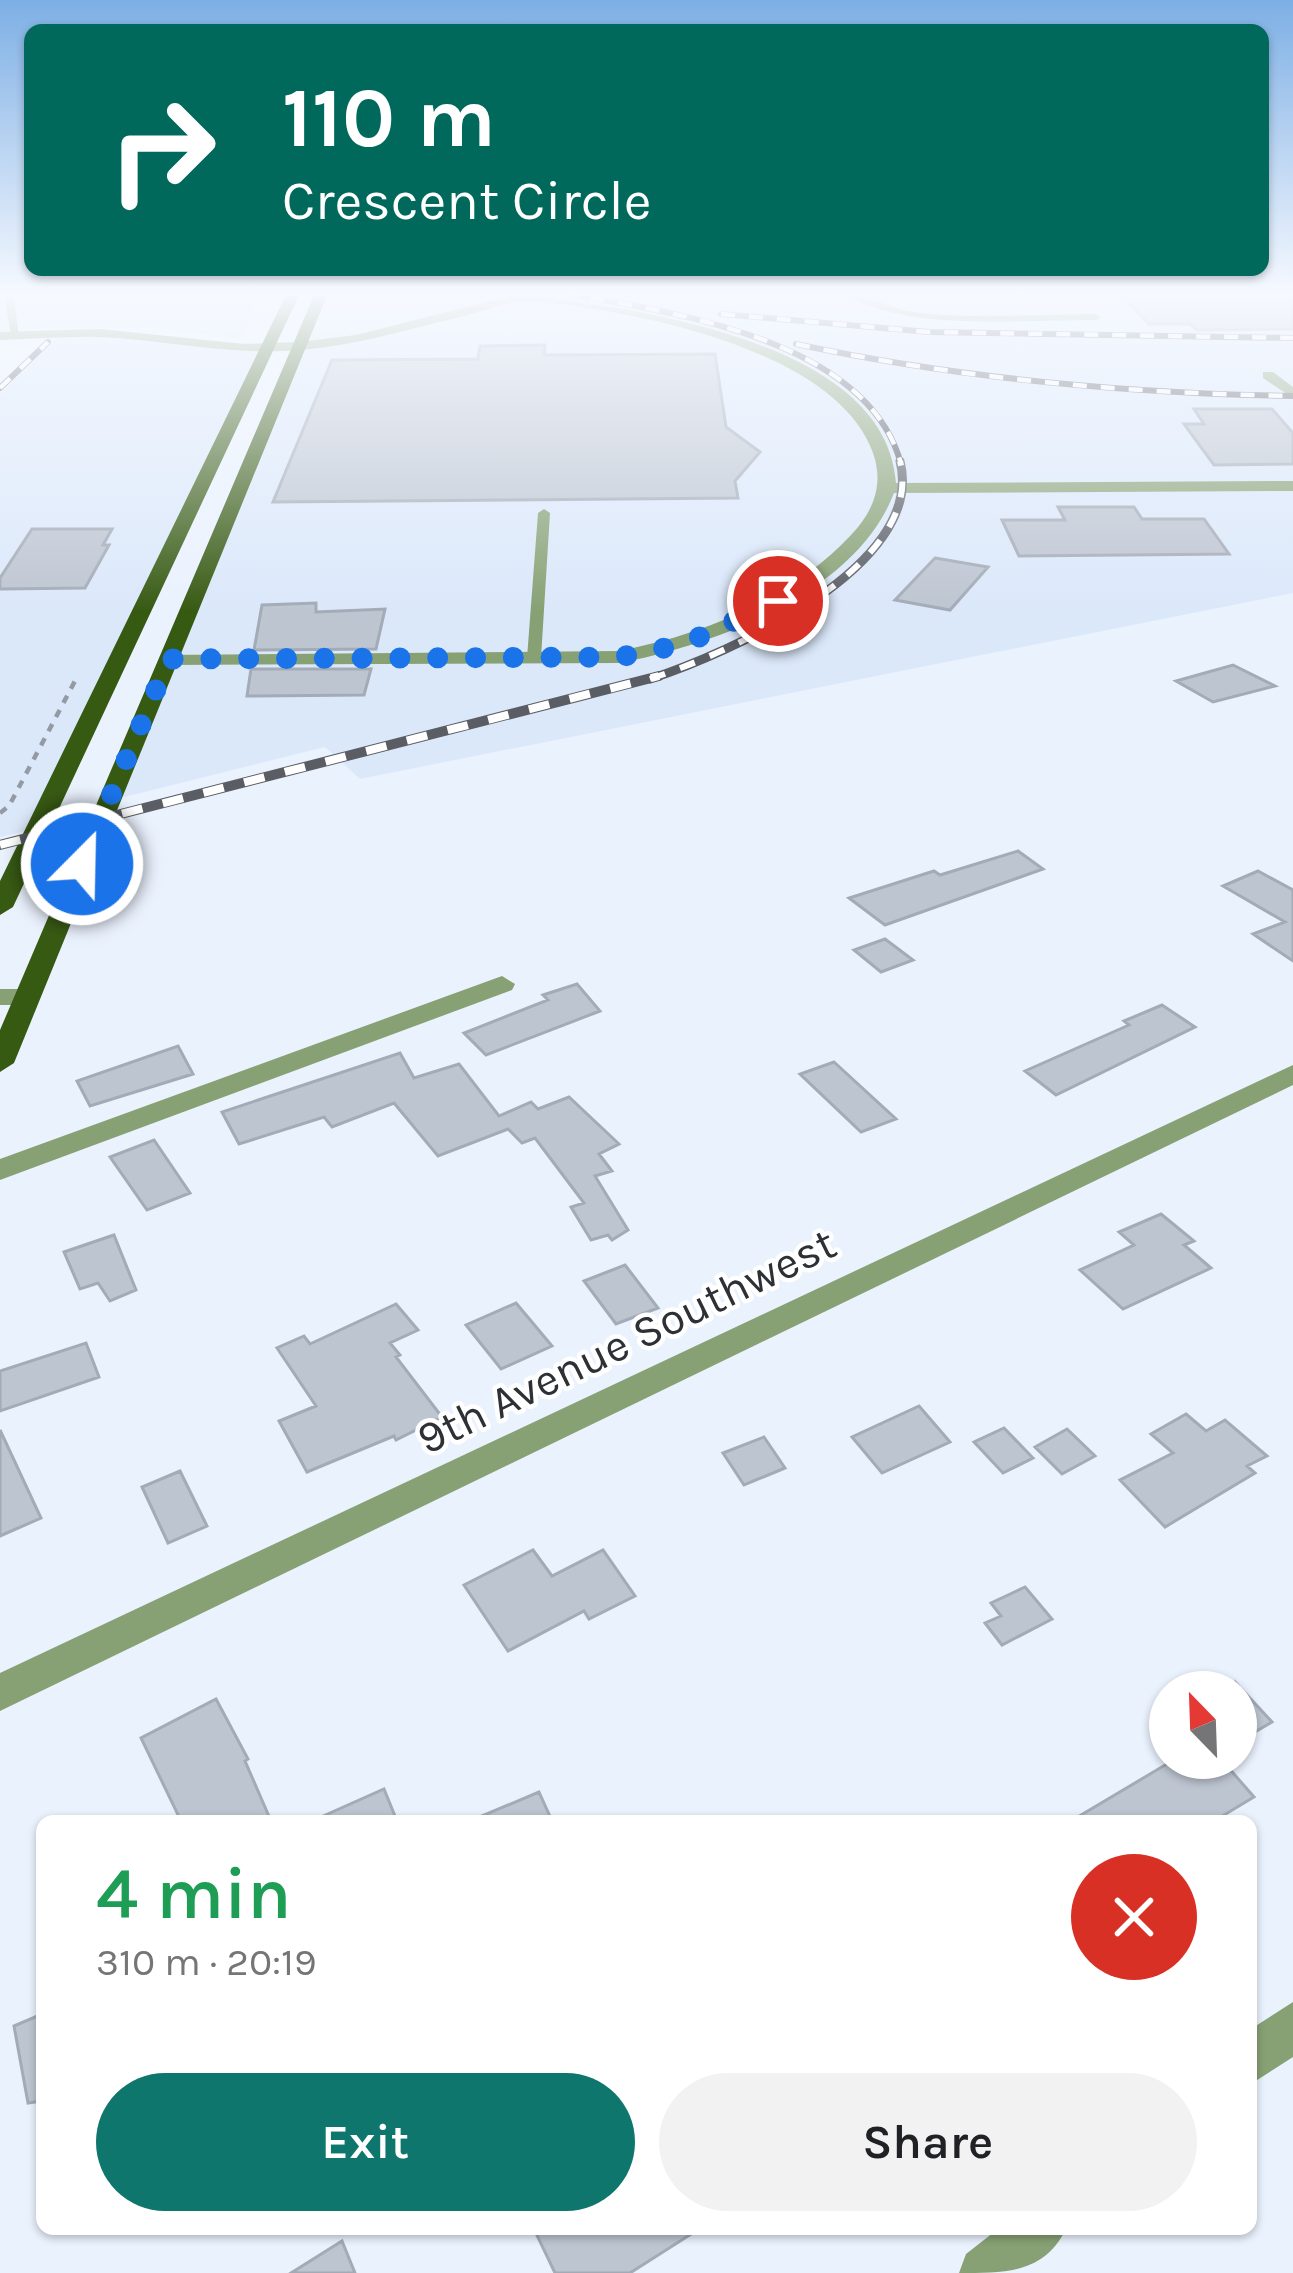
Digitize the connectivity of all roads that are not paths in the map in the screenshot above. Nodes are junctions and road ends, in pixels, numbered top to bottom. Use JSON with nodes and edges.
{"nodes":[{"id":1,"x":244,"y":399,"type":"edge"},
{"id":2,"x":277,"y":399,"type":"edge"},
{"id":3,"x":841,"y":399,"type":"edge"},
{"id":4,"x":1293,"y":485,"type":"edge"},
{"id":5,"x":887,"y":488,"type":"junction"},
{"id":6,"x":544,"y":513,"type":"dead end"},
{"id":7,"x":534,"y":658,"type":"junction"},
{"id":8,"x":169,"y":659,"type":"junction"},
{"id":9,"x":0,"y":907,"type":"edge"},
{"id":10,"x":502,"y":984,"type":"dead end"},
{"id":11,"x":13,"y":997,"type":"edge"},
{"id":12,"x":0,"y":1063,"type":"edge"},
{"id":13,"x":1293,"y":1074,"type":"edge"},
{"id":14,"x":0,"y":1170,"type":"edge"},
{"id":15,"x":0,"y":1693,"type":"edge"},
{"id":16,"x":1293,"y":2026,"type":"edge"},
{"id":17,"x":1257,"y":2055,"type":"edge"},
{"id":18,"x":1032,"y":2235,"type":"edge"},
{"id":19,"x":985,"y":2273,"type":"edge"}],
"edges":[{"from":1,"to":9,"type":"main road"},
{"from":2,"to":8,"type":"main road"},
{"from":3,"to":5,"type":"street"},
{"from":4,"to":5,"type":"street"},
{"from":5,"to":7,"type":"street"},
{"from":6,"to":7,"type":"lane"},
{"from":7,"to":8,"type":"street"},
{"from":8,"to":11,"type":"main road"},
{"from":10,"to":14,"type":"street"},
{"from":11,"to":12,"type":"main road"},
{"from":13,"to":15,"type":"street","name":"9th Avenue Southwest"},
{"from":16,"to":17,"type":"street"},
{"from":18,"to":19,"type":"street"}]}
